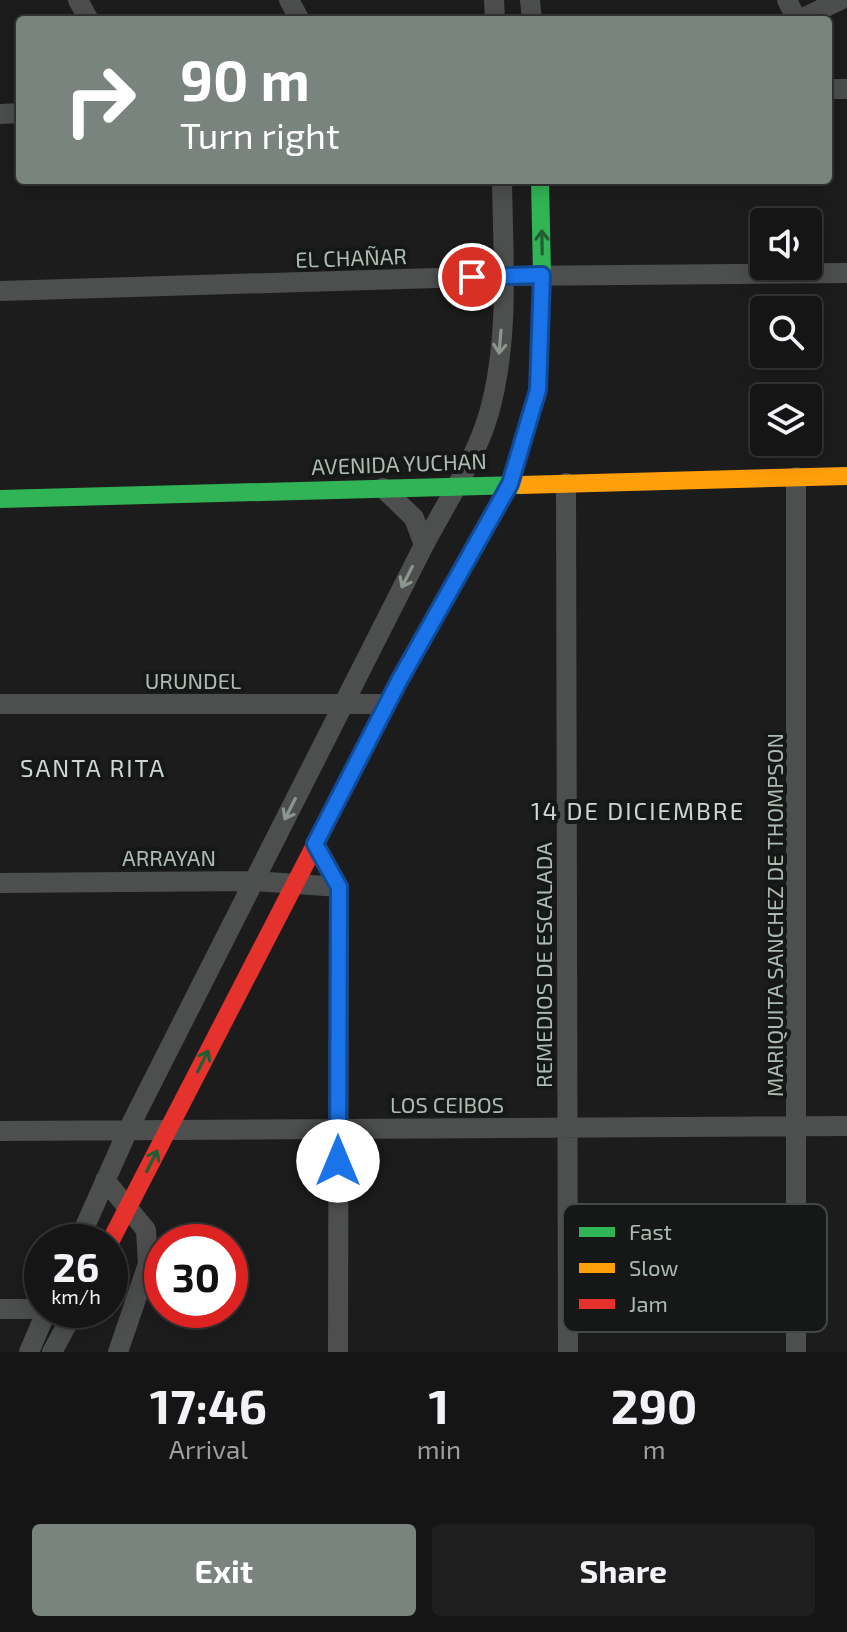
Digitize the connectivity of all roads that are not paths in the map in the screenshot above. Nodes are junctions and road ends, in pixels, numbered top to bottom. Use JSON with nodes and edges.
{"nodes":[{"id":1,"x":840,"y":0,"type":"edge"},
{"id":2,"x":806,"y":16,"type":"edge"},
{"id":3,"x":502,"y":184,"type":"edge"},
{"id":4,"x":540,"y":184,"type":"edge"},
{"id":5,"x":847,"y":273,"type":"edge"},
{"id":6,"x":542,"y":275,"type":"junction"},
{"id":7,"x":503,"y":276,"type":"junction"},
{"id":8,"x":0,"y":291,"type":"edge"},
{"id":9,"x":847,"y":476,"type":"edge"},
{"id":10,"x":796,"y":477,"type":"junction"},
{"id":11,"x":566,"y":483,"type":"junction"},
{"id":12,"x":510,"y":484,"type":"junction"},
{"id":13,"x":460,"y":486,"type":"junction"},
{"id":14,"x":383,"y":488,"type":"junction"},
{"id":15,"x":0,"y":499,"type":"edge"},
{"id":16,"x":424,"y":545,"type":"junction"},
{"id":17,"x":344,"y":703,"type":"junction"},
{"id":18,"x":0,"y":704,"type":"edge"},
{"id":19,"x":387,"y":704,"type":"junction"},
{"id":20,"x":315,"y":844,"type":"junction"},
{"id":21,"x":254,"y":881,"type":"junction"},
{"id":22,"x":295,"y":882,"type":"junction"},
{"id":23,"x":0,"y":883,"type":"edge"},
{"id":24,"x":339,"y":887,"type":"junction"},
{"id":25,"x":799,"y":1126,"type":"junction"},
{"id":26,"x":847,"y":1126,"type":"edge"},
{"id":27,"x":568,"y":1128,"type":"junction"},
{"id":28,"x":338,"y":1129,"type":"junction"},
{"id":29,"x":128,"y":1130,"type":"junction"},
{"id":30,"x":168,"y":1130,"type":"junction"},
{"id":31,"x":0,"y":1131,"type":"edge"},
{"id":32,"x":105,"y":1180,"type":"junction"},
{"id":33,"x":568,"y":1204,"type":"edge"},
{"id":34,"x":798,"y":1204,"type":"edge"},
{"id":35,"x":129,"y":1206,"type":"junction"},
{"id":36,"x":86,"y":1224,"type":"edge"},
{"id":37,"x":120,"y":1224,"type":"edge"},
{"id":38,"x":0,"y":1309,"type":"edge"},
{"id":39,"x":24,"y":1310,"type":"edge"},
{"id":40,"x":38,"y":1328,"type":"edge"},
{"id":41,"x":65,"y":1328,"type":"edge"},
{"id":42,"x":796,"y":1332,"type":"edge"},
{"id":43,"x":29,"y":1352,"type":"edge"},
{"id":44,"x":52,"y":1352,"type":"edge"},
{"id":45,"x":118,"y":1352,"type":"edge"},
{"id":46,"x":338,"y":1352,"type":"edge"},
{"id":47,"x":796,"y":1352,"type":"edge"}],
"edges":[{"from":1,"to":2,"type":"street"},
{"from":3,"to":7,"type":"street"},
{"from":6,"to":4,"type":"street","one_way":true},
{"from":5,"to":6,"type":"street","name":"EL CHAÑAR"},
{"from":6,"to":7,"type":"street","name":"EL CHAÑAR"},
{"from":6,"to":12,"type":"street"},
{"from":7,"to":8,"type":"street","name":"EL CHAÑAR"},
{"from":7,"to":13,"type":"street","one_way":true},
{"from":9,"to":10,"type":"street","name":"AVENIDA YUCHAN"},
{"from":10,"to":11,"type":"street","name":"AVENIDA YUCHAN"},
{"from":10,"to":25,"type":"street","name":"MARIQUITA SANCHEZ DE THOMPSON"},
{"from":11,"to":12,"type":"street","name":"AVENIDA YUCHAN"},
{"from":11,"to":27,"type":"street","name":"REMEDIOS DE ESCALADA"},
{"from":12,"to":13,"type":"street","name":"AVENIDA YUCHAN"},
{"from":12,"to":19,"type":"street"},
{"from":13,"to":14,"type":"street","name":"AVENIDA YUCHAN"},
{"from":13,"to":16,"type":"street"},
{"from":14,"to":15,"type":"street","name":"AVENIDA YUCHAN"},
{"from":14,"to":16,"type":"street"},
{"from":16,"to":17,"type":"street","one_way":true},
{"from":17,"to":18,"type":"street","name":"URUNDEL"},
{"from":17,"to":19,"type":"street","name":"URUNDEL"},
{"from":17,"to":21,"type":"street","one_way":true},
{"from":19,"to":20,"type":"street"},
{"from":20,"to":22,"type":"street"},
{"from":20,"to":24,"type":"street"},
{"from":21,"to":22,"type":"street","name":"ARRAYAN"},
{"from":21,"to":23,"type":"street","name":"ARRAYAN"},
{"from":21,"to":29,"type":"street"},
{"from":22,"to":24,"type":"street","name":"ARRAYAN"},
{"from":30,"to":22,"type":"street","one_way":true},
{"from":24,"to":28,"type":"street"},
{"from":25,"to":26,"type":"street","name":"LOS CEIBOS"},
{"from":25,"to":27,"type":"street","name":"LOS CEIBOS"},
{"from":25,"to":34,"type":"street","name":"MARIQUITA SANCHEZ DE THOMPSON"},
{"from":27,"to":28,"type":"street","name":"LOS CEIBOS"},
{"from":27,"to":33,"type":"street","name":"REMEDIOS DE ESCALADA"},
{"from":28,"to":30,"type":"street","name":"LOS CEIBOS"},
{"from":28,"to":46,"type":"street"},
{"from":29,"to":30,"type":"street","name":"LOS CEIBOS"},
{"from":29,"to":31,"type":"street","name":"LOS CEIBOS"},
{"from":29,"to":32,"type":"street"},
{"from":35,"to":30,"type":"street","one_way":true},
{"from":32,"to":35,"type":"street"},
{"from":32,"to":36,"type":"street"},
{"from":35,"to":37,"type":"street"},
{"from":35,"to":45,"type":"street"},
{"from":38,"to":39,"type":"street"},
{"from":40,"to":43,"type":"street"},
{"from":41,"to":44,"type":"street"},
{"from":42,"to":47,"type":"street","name":"MARIQUITA SANCHEZ DE THOMPSON"}]}
